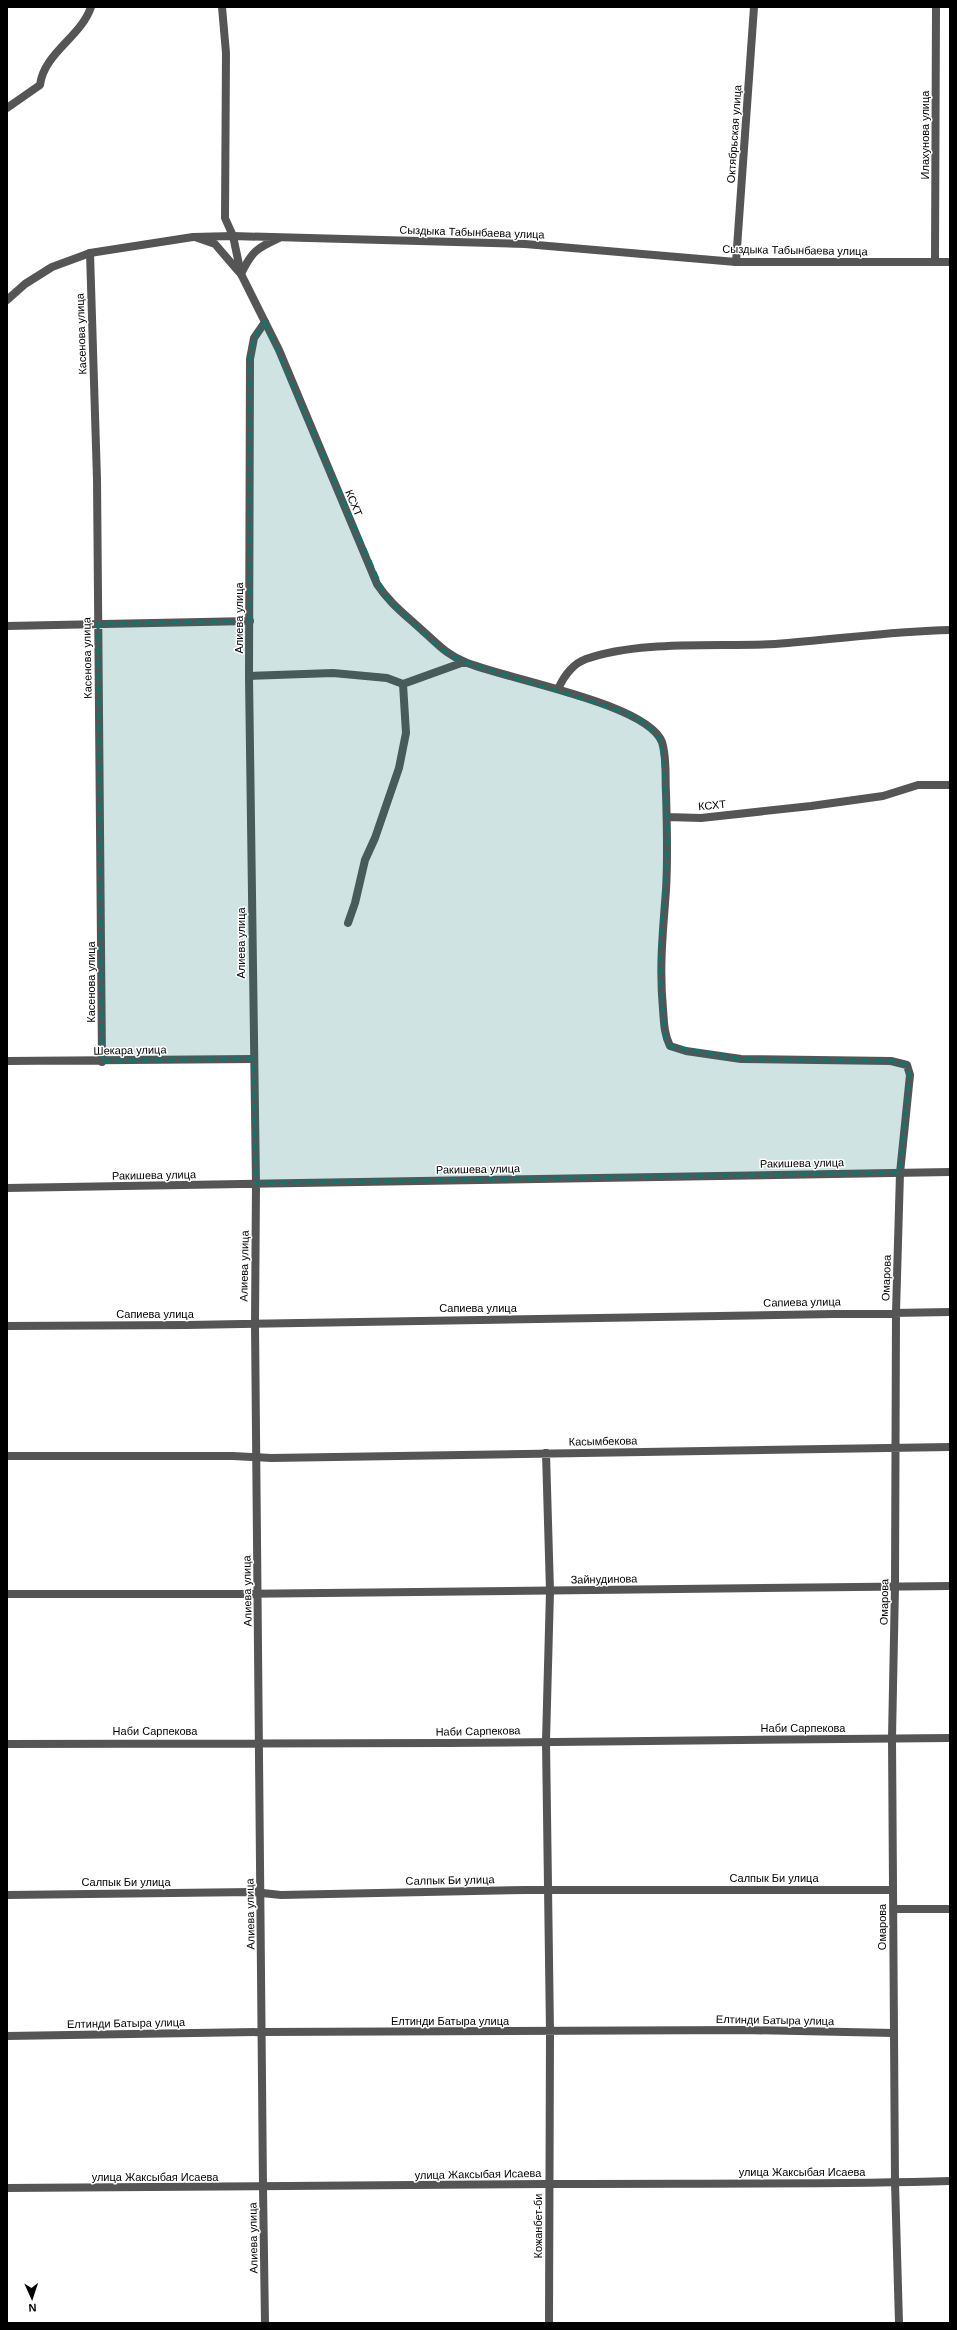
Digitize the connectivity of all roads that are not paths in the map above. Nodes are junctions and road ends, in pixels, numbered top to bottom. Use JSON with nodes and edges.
{"nodes":[{"id":1,"x":91,"y":7,"type":"edge"},
{"id":2,"x":222,"y":7,"type":"edge"},
{"id":3,"x":754,"y":7,"type":"edge"},
{"id":4,"x":936,"y":7,"type":"edge"},
{"id":5,"x":7,"y":108,"type":"edge"},
{"id":6,"x":233,"y":236,"type":"junction"},
{"id":7,"x":192,"y":237,"type":"junction"},
{"id":8,"x":279,"y":238,"type":"junction"},
{"id":9,"x":90,"y":253,"type":"junction"},
{"id":10,"x":736,"y":262,"type":"junction"},
{"id":11,"x":935,"y":262,"type":"junction"},
{"id":12,"x":950,"y":262,"type":"edge"},
{"id":13,"x":241,"y":274,"type":"junction"},
{"id":14,"x":7,"y":300,"type":"edge"},
{"id":15,"x":265,"y":322,"type":"junction"},
{"id":16,"x":250,"y":621,"type":"junction"},
{"id":17,"x":98,"y":624,"type":"junction"},
{"id":18,"x":7,"y":626,"type":"edge"},
{"id":19,"x":950,"y":630,"type":"edge"},
{"id":20,"x":464,"y":662,"type":"junction"},
{"id":21,"x":250,"y":676,"type":"junction"},
{"id":22,"x":403,"y":684,"type":"junction"},
{"id":23,"x":558,"y":689,"type":"junction"},
{"id":24,"x":950,"y":785,"type":"edge"},
{"id":25,"x":667,"y":817,"type":"junction"},
{"id":26,"x":348,"y":922,"type":"dead end"},
{"id":27,"x":253,"y":1059,"type":"junction"},
{"id":28,"x":7,"y":1062,"type":"edge"},
{"id":29,"x":102,"y":1062,"type":"junction"},
{"id":30,"x":900,"y":1172,"type":"junction"},
{"id":31,"x":950,"y":1172,"type":"edge"},
{"id":32,"x":256,"y":1184,"type":"junction"},
{"id":33,"x":7,"y":1188,"type":"edge"},
{"id":34,"x":896,"y":1312,"type":"junction"},
{"id":35,"x":950,"y":1312,"type":"edge"},
{"id":36,"x":255,"y":1324,"type":"junction"},
{"id":37,"x":7,"y":1326,"type":"edge"},
{"id":38,"x":950,"y":1447,"type":"edge"},
{"id":39,"x":896,"y":1448,"type":"junction"},
{"id":40,"x":546,"y":1453,"type":"junction"},
{"id":41,"x":7,"y":1456,"type":"edge"},
{"id":42,"x":256,"y":1457,"type":"junction"},
{"id":43,"x":895,"y":1586,"type":"junction"},
{"id":44,"x":950,"y":1586,"type":"edge"},
{"id":45,"x":550,"y":1591,"type":"junction"},
{"id":46,"x":7,"y":1594,"type":"edge"},
{"id":47,"x":258,"y":1594,"type":"junction"},
{"id":48,"x":892,"y":1738,"type":"junction"},
{"id":49,"x":950,"y":1738,"type":"edge"},
{"id":50,"x":546,"y":1741,"type":"junction"},
{"id":51,"x":260,"y":1743,"type":"junction"},
{"id":52,"x":7,"y":1744,"type":"edge"},
{"id":53,"x":893,"y":1890,"type":"junction"},
{"id":54,"x":549,"y":1891,"type":"junction"},
{"id":55,"x":260,"y":1894,"type":"junction"},
{"id":56,"x":7,"y":1895,"type":"edge"},
{"id":57,"x":893,"y":1909,"type":"junction"},
{"id":58,"x":950,"y":1909,"type":"edge"},
{"id":59,"x":263,"y":2032,"type":"junction"},
{"id":60,"x":550,"y":2032,"type":"junction"},
{"id":61,"x":894,"y":2033,"type":"junction"},
{"id":62,"x":7,"y":2036,"type":"edge"},
{"id":63,"x":950,"y":2181,"type":"edge"},
{"id":64,"x":895,"y":2182,"type":"junction"},
{"id":65,"x":548,"y":2184,"type":"junction"},
{"id":66,"x":7,"y":2188,"type":"edge"},
{"id":67,"x":263,"y":2188,"type":"junction"},
{"id":68,"x":265,"y":2323,"type":"edge"},
{"id":69,"x":549,"y":2323,"type":"edge"},
{"id":70,"x":899,"y":2323,"type":"edge"}],
"edges":[{"from":1,"to":5,"type":"street"},
{"from":2,"to":6,"type":"street"},
{"from":3,"to":10,"type":"street","name":"Октябрьская улица"},
{"from":4,"to":11,"type":"street","name":"Илахунова улица"},
{"from":6,"to":7,"type":"street","name":"Сыздыка Табынбаева улица"},
{"from":6,"to":8,"type":"street","name":"Сыздыка Табынбаева улица"},
{"from":6,"to":13,"type":"street"},
{"from":7,"to":9,"type":"street","name":"Сыздыка Табынбаева улица"},
{"from":7,"to":13,"type":"street"},
{"from":8,"to":10,"type":"street","name":"Сыздыка Табынбаева улица"},
{"from":8,"to":13,"type":"street"},
{"from":9,"to":14,"type":"street","name":"Сыздыка Табынбаева улица"},
{"from":9,"to":17,"type":"street","name":"Касенова улица"},
{"from":10,"to":11,"type":"street","name":"Сыздыка Табынбаева улица"},
{"from":11,"to":12,"type":"street","name":"Сыздыка Табынбаева улица"},
{"from":13,"to":15,"type":"street"},
{"from":15,"to":16,"type":"street","name":"Алиева улица"},
{"from":15,"to":20,"type":"street","name":"КСХТ"},
{"from":16,"to":17,"type":"street"},
{"from":16,"to":21,"type":"street","name":"Алиева улица"},
{"from":17,"to":18,"type":"street"},
{"from":17,"to":29,"type":"street","name":"Касенова улица"},
{"from":19,"to":23,"type":"street"},
{"from":20,"to":22,"type":"street"},
{"from":20,"to":23,"type":"street","name":"КСХТ"},
{"from":21,"to":22,"type":"street"},
{"from":21,"to":27,"type":"street","name":"Алиева улица"},
{"from":22,"to":26,"type":"street"},
{"from":23,"to":25,"type":"street","name":"КСХТ"},
{"from":24,"to":25,"type":"street","name":"КСХТ"},
{"from":25,"to":30,"type":"street","name":"Омарова"},
{"from":27,"to":29,"type":"street","name":"Шекара улица"},
{"from":27,"to":32,"type":"street","name":"Алиева улица"},
{"from":28,"to":29,"type":"street","name":"Шекара улица"},
{"from":30,"to":31,"type":"street","name":"Ракишева улица"},
{"from":30,"to":32,"type":"street","name":"Ракишева улица"},
{"from":30,"to":34,"type":"street","name":"Омарова"},
{"from":32,"to":33,"type":"street","name":"Ракишева улица"},
{"from":32,"to":36,"type":"street","name":"Алиева улица"},
{"from":34,"to":35,"type":"street","name":"Сапиева улица"},
{"from":34,"to":36,"type":"street","name":"Сапиева улица"},
{"from":34,"to":39,"type":"street","name":"Омарова"},
{"from":36,"to":37,"type":"street","name":"Сапиева улица"},
{"from":36,"to":42,"type":"street","name":"Алиева улица"},
{"from":38,"to":39,"type":"street","name":"Касымбекова"},
{"from":39,"to":40,"type":"street","name":"Касымбекова"},
{"from":39,"to":43,"type":"street","name":"Омарова"},
{"from":40,"to":42,"type":"street","name":"Касымбекова"},
{"from":40,"to":45,"type":"street","name":"Кожанбет-би"},
{"from":41,"to":42,"type":"street","name":"Касымбекова"},
{"from":42,"to":47,"type":"street","name":"Алиева улица"},
{"from":43,"to":44,"type":"street","name":"Зайнудинова"},
{"from":43,"to":45,"type":"street","name":"Зайнудинова"},
{"from":43,"to":48,"type":"street","name":"Омарова"},
{"from":45,"to":47,"type":"street","name":"Зайнудинова"},
{"from":45,"to":50,"type":"street","name":"Кожанбет-би"},
{"from":46,"to":47,"type":"street","name":"Зайнудинова"},
{"from":47,"to":51,"type":"street","name":"Алиева улица"},
{"from":48,"to":49,"type":"street","name":"Наби Сарпекова"},
{"from":48,"to":50,"type":"street","name":"Наби Сарпекова"},
{"from":48,"to":53,"type":"street","name":"Омарова"},
{"from":50,"to":51,"type":"street","name":"Наби Сарпекова"},
{"from":50,"to":54,"type":"street","name":"Кожанбет-би"},
{"from":51,"to":52,"type":"street","name":"Наби Сарпекова"},
{"from":51,"to":55,"type":"street","name":"Алиева улица"},
{"from":53,"to":54,"type":"street","name":"Салпык Би улица"},
{"from":53,"to":57,"type":"street","name":"Омарова"},
{"from":54,"to":55,"type":"street","name":"Салпык Би улица"},
{"from":54,"to":60,"type":"street","name":"Кожанбет-би"},
{"from":55,"to":56,"type":"street","name":"Салпык Би улица"},
{"from":55,"to":59,"type":"street","name":"Алиева улица"},
{"from":57,"to":58,"type":"street"},
{"from":57,"to":61,"type":"street","name":"Омарова"},
{"from":59,"to":60,"type":"street","name":"Елтинди Батыра улица"},
{"from":59,"to":62,"type":"street","name":"Елтинди Батыра улица"},
{"from":59,"to":67,"type":"street","name":"Алиева улица"},
{"from":60,"to":61,"type":"street","name":"Елтинди Батыра улица"},
{"from":60,"to":65,"type":"street","name":"Кожанбет-би"},
{"from":61,"to":64,"type":"street","name":"Омарова"},
{"from":63,"to":64,"type":"street","name":"улица Жаксыбая Исаева"},
{"from":64,"to":65,"type":"street","name":"улица Жаксыбая Исаева"},
{"from":64,"to":70,"type":"street","name":"Омарова"},
{"from":65,"to":67,"type":"street","name":"улица Жаксыбая Исаева"},
{"from":65,"to":69,"type":"street","name":"Кожанбет-би"},
{"from":66,"to":67,"type":"street","name":"улица Жаксыбая Исаева"},
{"from":67,"to":68,"type":"street","name":"Алиева улица"}]}
